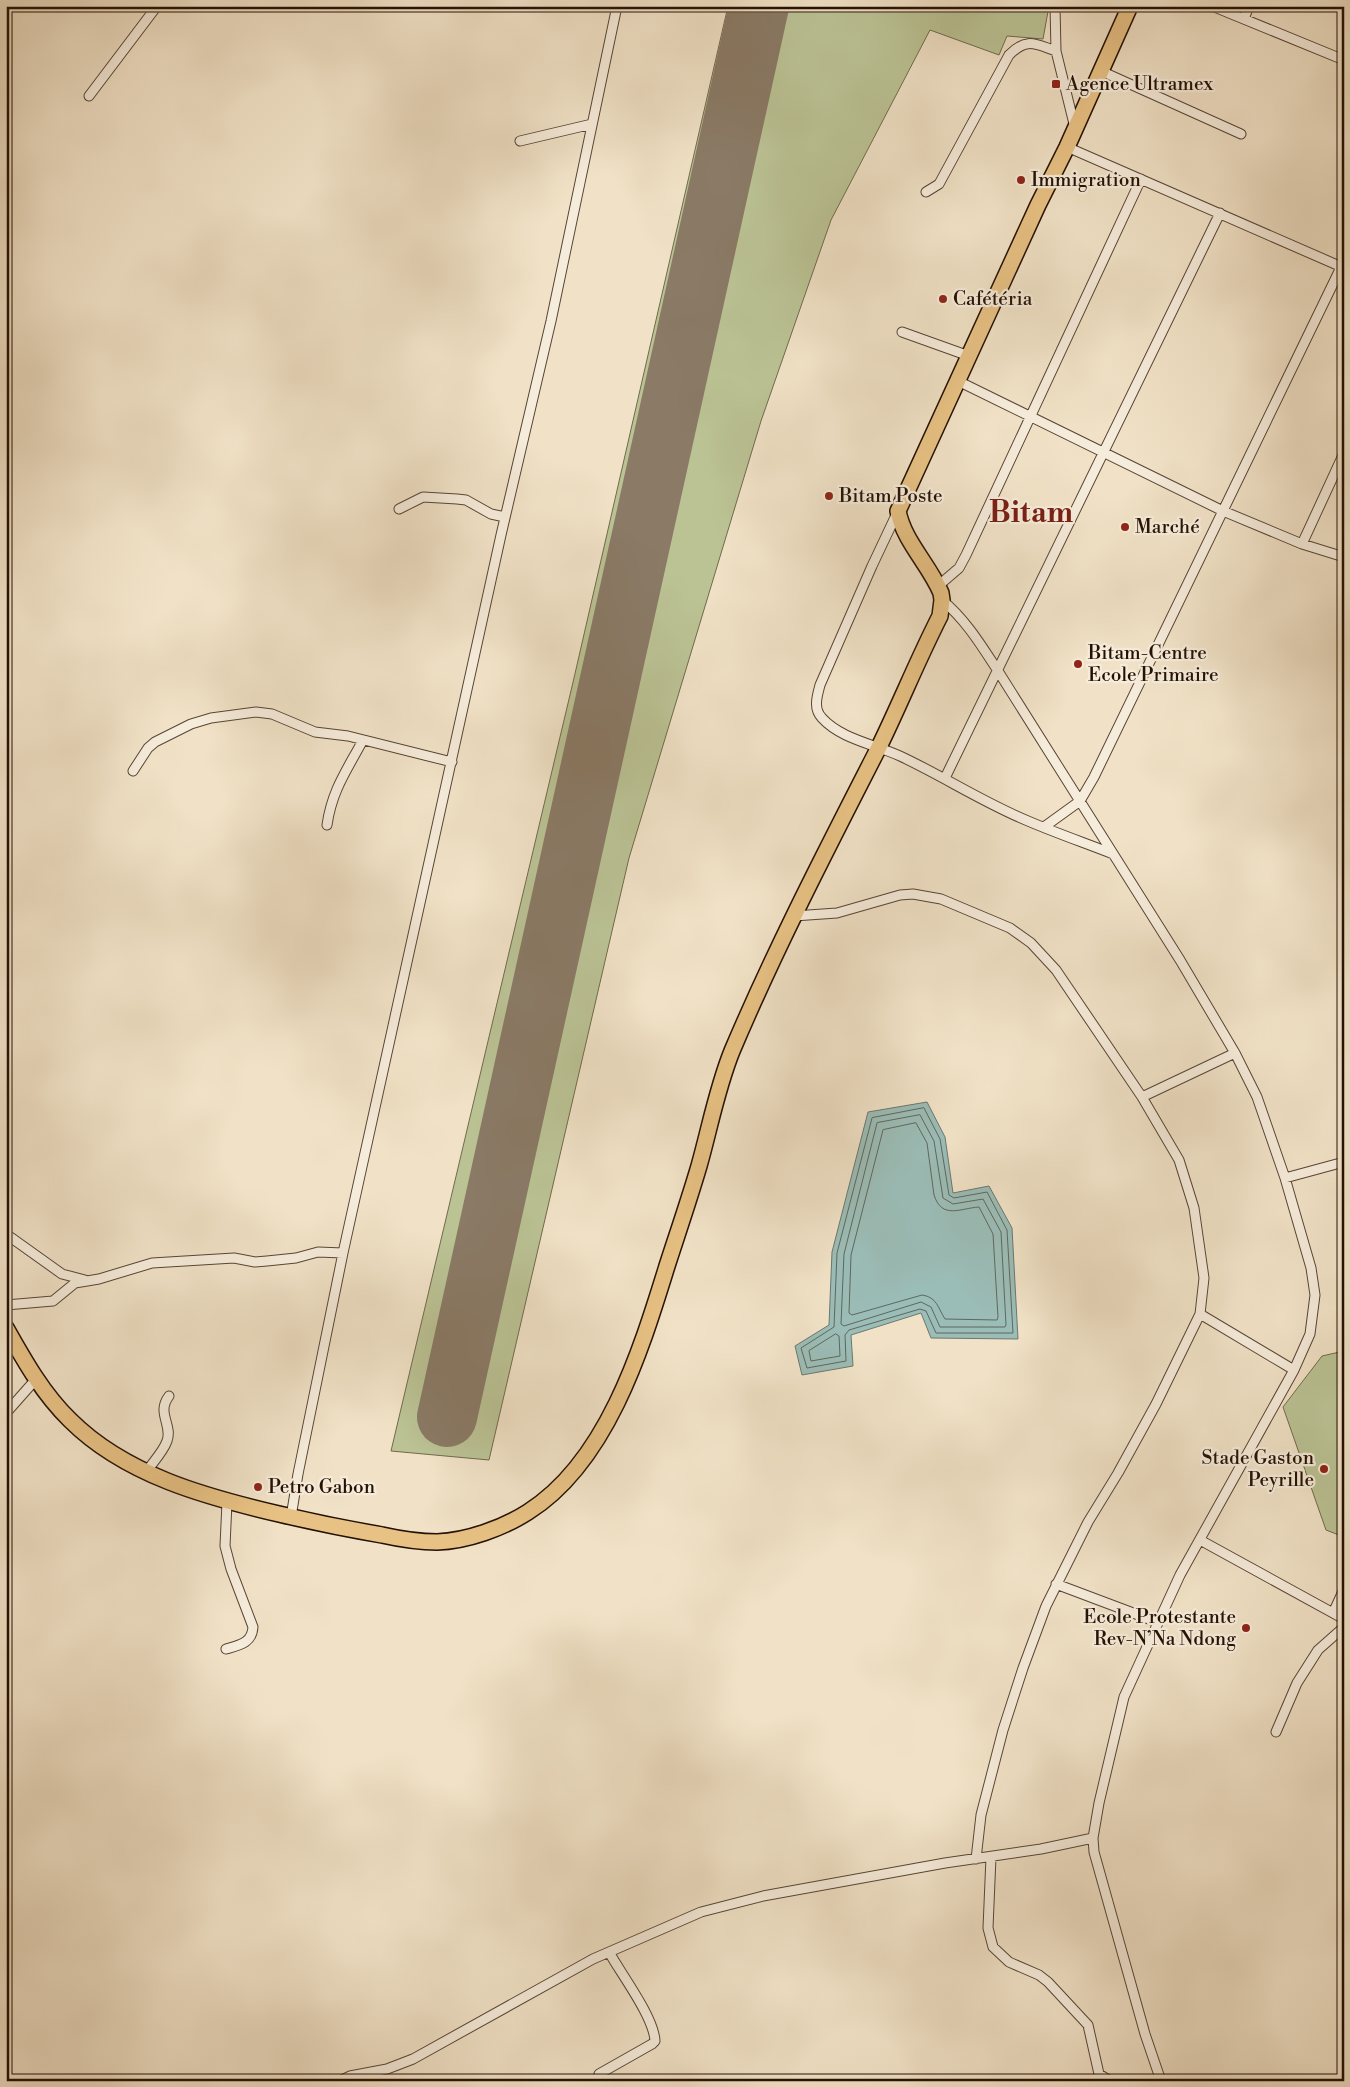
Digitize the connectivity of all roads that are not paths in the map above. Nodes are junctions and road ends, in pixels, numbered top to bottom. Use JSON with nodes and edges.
{"nodes":[{"id":1,"x":157,"y":6,"type":"edge"},
{"id":2,"x":617,"y":6,"type":"edge"},
{"id":3,"x":1055,"y":6,"type":"edge"},
{"id":4,"x":1130,"y":6,"type":"edge"},
{"id":5,"x":1212,"y":6,"type":"edge"},
{"id":6,"x":1249,"y":6,"type":"edge"},
{"id":7,"x":1244,"y":18,"type":"junction"},
{"id":8,"x":1056,"y":51,"type":"junction"},
{"id":9,"x":1344,"y":60,"type":"edge"},
{"id":10,"x":1101,"y":71,"type":"junction"},
{"id":11,"x":89,"y":96,"type":"dead end"},
{"id":12,"x":592,"y":124,"type":"junction"},
{"id":13,"x":1075,"y":128,"type":"junction"},
{"id":14,"x":1241,"y":134,"type":"dead end"},
{"id":15,"x":520,"y":141,"type":"dead end"},
{"id":16,"x":1068,"y":147,"type":"junction"},
{"id":17,"x":1141,"y":179,"type":"junction"},
{"id":18,"x":926,"y":192,"type":"dead end"},
{"id":19,"x":1220,"y":213,"type":"junction"},
{"id":20,"x":1343,"y":265,"type":"edge"},
{"id":21,"x":902,"y":332,"type":"dead end"},
{"id":22,"x":969,"y":356,"type":"junction"},
{"id":23,"x":958,"y":381,"type":"junction"},
{"id":24,"x":1030,"y":417,"type":"junction"},
{"id":25,"x":1105,"y":451,"type":"junction"},
{"id":26,"x":1344,"y":453,"type":"edge"},
{"id":27,"x":399,"y":509,"type":"dead end"},
{"id":28,"x":898,"y":511,"type":"junction"},
{"id":29,"x":1223,"y":511,"type":"junction"},
{"id":30,"x":506,"y":517,"type":"junction"},
{"id":31,"x":1302,"y":544,"type":"junction"},
{"id":32,"x":1344,"y":557,"type":"edge"},
{"id":33,"x":938,"y":586,"type":"junction"},
{"id":34,"x":942,"y":600,"type":"junction"},
{"id":35,"x":998,"y":671,"type":"junction"},
{"id":36,"x":363,"y":740,"type":"junction"},
{"id":37,"x":879,"y":746,"type":"junction"},
{"id":38,"x":452,"y":762,"type":"junction"},
{"id":39,"x":134,"y":770,"type":"dead end"},
{"id":40,"x":945,"y":778,"type":"junction"},
{"id":41,"x":1080,"y":801,"type":"junction"},
{"id":42,"x":327,"y":825,"type":"dead end"},
{"id":43,"x":1044,"y":826,"type":"junction"},
{"id":44,"x":1113,"y":854,"type":"junction"},
{"id":45,"x":794,"y":916,"type":"junction"},
{"id":46,"x":1235,"y":1053,"type":"junction"},
{"id":47,"x":1142,"y":1097,"type":"junction"},
{"id":48,"x":1344,"y":1162,"type":"edge"},
{"id":49,"x":1285,"y":1178,"type":"junction"},
{"id":50,"x":6,"y":1234,"type":"edge"},
{"id":51,"x":343,"y":1253,"type":"junction"},
{"id":52,"x":86,"y":1280,"type":"junction"},
{"id":53,"x":6,"y":1305,"type":"edge"},
{"id":54,"x":1200,"y":1314,"type":"junction"},
{"id":55,"x":6,"y":1328,"type":"edge"},
{"id":56,"x":1294,"y":1370,"type":"junction"},
{"id":57,"x":37,"y":1378,"type":"junction"},
{"id":58,"x":169,"y":1396,"type":"dead end"},
{"id":59,"x":6,"y":1413,"type":"edge"},
{"id":60,"x":147,"y":1471,"type":"junction"},
{"id":61,"x":227,"y":1502,"type":"junction"},
{"id":62,"x":291,"y":1517,"type":"junction"},
{"id":63,"x":1200,"y":1540,"type":"junction"},
{"id":64,"x":1056,"y":1584,"type":"junction"},
{"id":65,"x":1344,"y":1590,"type":"edge"},
{"id":66,"x":1333,"y":1613,"type":"junction"},
{"id":67,"x":1344,"y":1619,"type":"edge"},
{"id":68,"x":1157,"y":1622,"type":"junction"},
{"id":69,"x":1344,"y":1627,"type":"edge"},
{"id":70,"x":226,"y":1649,"type":"dead end"},
{"id":71,"x":1276,"y":1732,"type":"dead end"},
{"id":72,"x":1093,"y":1838,"type":"junction"},
{"id":73,"x":991,"y":1856,"type":"junction"},
{"id":74,"x":976,"y":1859,"type":"junction"},
{"id":75,"x":609,"y":1952,"type":"junction"},
{"id":76,"x":599,"y":2074,"type":"dead end"},
{"id":77,"x":340,"y":2081,"type":"edge"},
{"id":78,"x":1110,"y":2081,"type":"edge"},
{"id":79,"x":1161,"y":2081,"type":"edge"}],
"edges":[{"from":1,"to":11,"type":"street"},
{"from":2,"to":12,"type":"street"},
{"from":3,"to":8,"type":"street"},
{"from":4,"to":10,"type":"highway"},
{"from":5,"to":7,"type":"street"},
{"from":6,"to":7,"type":"street"},
{"from":7,"to":9,"type":"street"},
{"from":8,"to":13,"type":"street"},
{"from":8,"to":18,"type":"street"},
{"from":10,"to":13,"type":"highway"},
{"from":10,"to":14,"type":"street"},
{"from":12,"to":15,"type":"street"},
{"from":12,"to":30,"type":"street"},
{"from":13,"to":16,"type":"highway"},
{"from":16,"to":17,"type":"street"},
{"from":16,"to":22,"type":"highway"},
{"from":17,"to":19,"type":"street"},
{"from":17,"to":24,"type":"street"},
{"from":19,"to":20,"type":"street"},
{"from":19,"to":25,"type":"street"},
{"from":20,"to":29,"type":"street"},
{"from":21,"to":22,"type":"street"},
{"from":22,"to":23,"type":"highway"},
{"from":23,"to":24,"type":"street"},
{"from":23,"to":28,"type":"highway"},
{"from":24,"to":25,"type":"street"},
{"from":24,"to":33,"type":"street"},
{"from":25,"to":29,"type":"street"},
{"from":25,"to":35,"type":"street"},
{"from":26,"to":31,"type":"street"},
{"from":27,"to":30,"type":"street"},
{"from":28,"to":33,"type":"highway"},
{"from":28,"to":37,"type":"street"},
{"from":29,"to":31,"type":"street"},
{"from":29,"to":41,"type":"street"},
{"from":30,"to":38,"type":"street"},
{"from":31,"to":32,"type":"street"},
{"from":33,"to":34,"type":"highway"},
{"from":34,"to":35,"type":"street"},
{"from":34,"to":37,"type":"highway"},
{"from":35,"to":40,"type":"street"},
{"from":35,"to":41,"type":"street"},
{"from":36,"to":38,"type":"street"},
{"from":36,"to":39,"type":"street"},
{"from":36,"to":42,"type":"street"},
{"from":37,"to":40,"type":"street"},
{"from":37,"to":45,"type":"highway"},
{"from":38,"to":51,"type":"street"},
{"from":40,"to":43,"type":"street"},
{"from":41,"to":43,"type":"street"},
{"from":41,"to":44,"type":"street"},
{"from":43,"to":44,"type":"street"},
{"from":44,"to":46,"type":"street"},
{"from":45,"to":47,"type":"street"},
{"from":45,"to":62,"type":"highway"},
{"from":46,"to":47,"type":"street"},
{"from":46,"to":49,"type":"street"},
{"from":47,"to":54,"type":"street"},
{"from":48,"to":49,"type":"street"},
{"from":49,"to":56,"type":"street"},
{"from":50,"to":52,"type":"street"},
{"from":51,"to":52,"type":"street"},
{"from":51,"to":62,"type":"street"},
{"from":52,"to":53,"type":"street"},
{"from":54,"to":56,"type":"street"},
{"from":54,"to":64,"type":"street"},
{"from":55,"to":57,"type":"highway"},
{"from":56,"to":63,"type":"street"},
{"from":57,"to":59,"type":"street"},
{"from":57,"to":60,"type":"highway"},
{"from":58,"to":60,"type":"street"},
{"from":60,"to":61,"type":"highway"},
{"from":61,"to":62,"type":"highway"},
{"from":61,"to":70,"type":"street"},
{"from":63,"to":66,"type":"street"},
{"from":63,"to":68,"type":"street"},
{"from":64,"to":68,"type":"street"},
{"from":64,"to":74,"type":"street"},
{"from":65,"to":66,"type":"street"},
{"from":66,"to":67,"type":"street"},
{"from":68,"to":72,"type":"street"},
{"from":69,"to":71,"type":"street"},
{"from":72,"to":73,"type":"street"},
{"from":72,"to":79,"type":"street"},
{"from":73,"to":74,"type":"street"},
{"from":73,"to":78,"type":"street"},
{"from":74,"to":75,"type":"street"},
{"from":75,"to":76,"type":"street"},
{"from":75,"to":77,"type":"street"}]}
